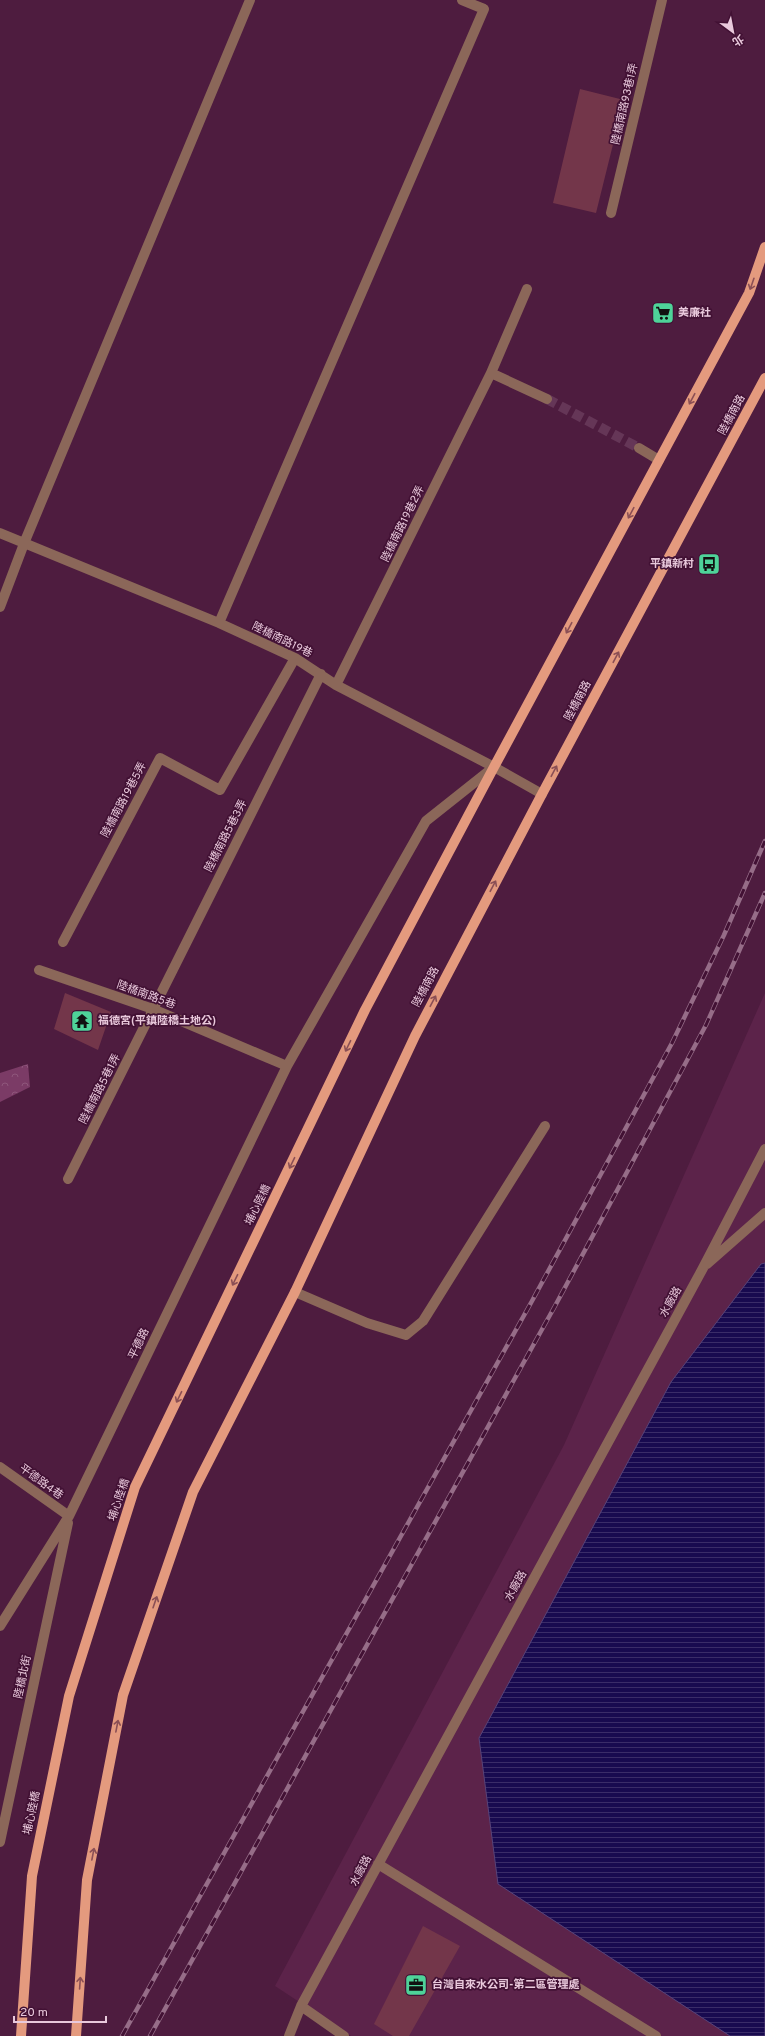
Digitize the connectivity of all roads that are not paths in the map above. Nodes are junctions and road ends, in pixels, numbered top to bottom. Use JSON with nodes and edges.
{"nodes":[{"id":1,"x":250,"y":0,"type":"edge"},
{"id":2,"x":462,"y":0,"type":"edge"},
{"id":3,"x":662,"y":0,"type":"edge"},
{"id":4,"x":611,"y":213,"type":"dead end"},
{"id":5,"x":765,"y":247,"type":"edge"},
{"id":6,"x":527,"y":289,"type":"dead end"},
{"id":7,"x":491,"y":373,"type":"junction"},
{"id":8,"x":765,"y":378,"type":"edge"},
{"id":9,"x":547,"y":399,"type":"tunnel mouth"},
{"id":10,"x":639,"y":448,"type":"tunnel mouth"},
{"id":11,"x":659,"y":460,"type":"junction"},
{"id":12,"x":0,"y":533,"type":"edge"},
{"id":13,"x":25,"y":541,"type":"junction"},
{"id":14,"x":0,"y":606,"type":"edge"},
{"id":15,"x":219,"y":623,"type":"junction"},
{"id":16,"x":295,"y":658,"type":"junction"},
{"id":17,"x":321,"y":674,"type":"junction"},
{"id":18,"x":336,"y":685,"type":"junction"},
{"id":19,"x":494,"y":767,"type":"junction"},
{"id":20,"x":542,"y":794,"type":"junction"},
{"id":21,"x":63,"y":942,"type":"dead end"},
{"id":22,"x":39,"y":970,"type":"dead end"},
{"id":23,"x":153,"y":1009,"type":"junction"},
{"id":24,"x":287,"y":1066,"type":"junction"},
{"id":25,"x":545,"y":1126,"type":"dead end"},
{"id":26,"x":765,"y":1148,"type":"edge"},
{"id":27,"x":68,"y":1179,"type":"dead end"},
{"id":28,"x":765,"y":1213,"type":"edge"},
{"id":29,"x":703,"y":1268,"type":"junction"},
{"id":30,"x":295,"y":1292,"type":"junction"},
{"id":31,"x":0,"y":1467,"type":"edge"},
{"id":32,"x":69,"y":1516,"type":"junction"},
{"id":33,"x":0,"y":1626,"type":"edge"},
{"id":34,"x":0,"y":1842,"type":"edge"},
{"id":35,"x":378,"y":1864,"type":"junction"},
{"id":36,"x":301,"y":2006,"type":"junction"},
{"id":37,"x":21,"y":2036,"type":"edge"},
{"id":38,"x":76,"y":2036,"type":"edge"},
{"id":39,"x":289,"y":2036,"type":"edge"},
{"id":40,"x":344,"y":2036,"type":"edge"},
{"id":41,"x":656,"y":2036,"type":"edge"}],
"edges":[{"from":1,"to":13,"type":"street"},
{"from":2,"to":15,"type":"street"},
{"from":3,"to":4,"type":"street","name":"陸橋南路93巷1弄"},
{"from":5,"to":11,"type":"main road","one_way":true},
{"from":6,"to":7,"type":"street","name":"陸橋南路19巷2弄"},
{"from":7,"to":9,"type":"street"},
{"from":7,"to":18,"type":"street","name":"陸橋南路19巷2弄"},
{"from":20,"to":8,"type":"main road","name":"陸橋南路","one_way":true},
{"from":10,"to":11,"type":"street"},
{"from":11,"to":19,"type":"main road","one_way":true},
{"from":12,"to":13,"type":"street","name":"陸橋南路19巷"},
{"from":13,"to":14,"type":"street"},
{"from":13,"to":15,"type":"street","name":"陸橋南路19巷"},
{"from":15,"to":16,"type":"street","name":"陸橋南路19巷"},
{"from":16,"to":17,"type":"street","name":"陸橋南路19巷"},
{"from":16,"to":21,"type":"street","name":"陸橋南路19巷5弄"},
{"from":17,"to":18,"type":"street","name":"陸橋南路19巷"},
{"from":17,"to":23,"type":"street","name":"陸橋南路5巷3弄"},
{"from":18,"to":19,"type":"street","name":"陸橋南路19巷"},
{"from":19,"to":20,"type":"street","name":"陸橋南路19巷"},
{"from":19,"to":24,"type":"street"},
{"from":19,"to":37,"type":"main road","name":"埔心陸橋","one_way":true},
{"from":30,"to":20,"type":"main road","name":"陸橋南路","one_way":true},
{"from":22,"to":23,"type":"street","name":"陸橋南路5巷"},
{"from":23,"to":24,"type":"street","name":"陸橋南路5巷"},
{"from":23,"to":27,"type":"street","name":"陸橋南路5巷1弄"},
{"from":24,"to":32,"type":"street","name":"平德路"},
{"from":25,"to":30,"type":"street"},
{"from":26,"to":29,"type":"street","name":"水廠路"},
{"from":28,"to":29,"type":"street"},
{"from":29,"to":35,"type":"street","name":"水廠路"},
{"from":38,"to":30,"type":"main road","one_way":true},
{"from":31,"to":32,"type":"street","name":"平德路4巷"},
{"from":32,"to":33,"type":"street","name":"平德路"},
{"from":32,"to":34,"type":"street","name":"陸橋北街"},
{"from":35,"to":36,"type":"street","name":"水廠路"},
{"from":35,"to":41,"type":"street"},
{"from":36,"to":39,"type":"street","name":"水廠路"},
{"from":36,"to":40,"type":"street"}]}
